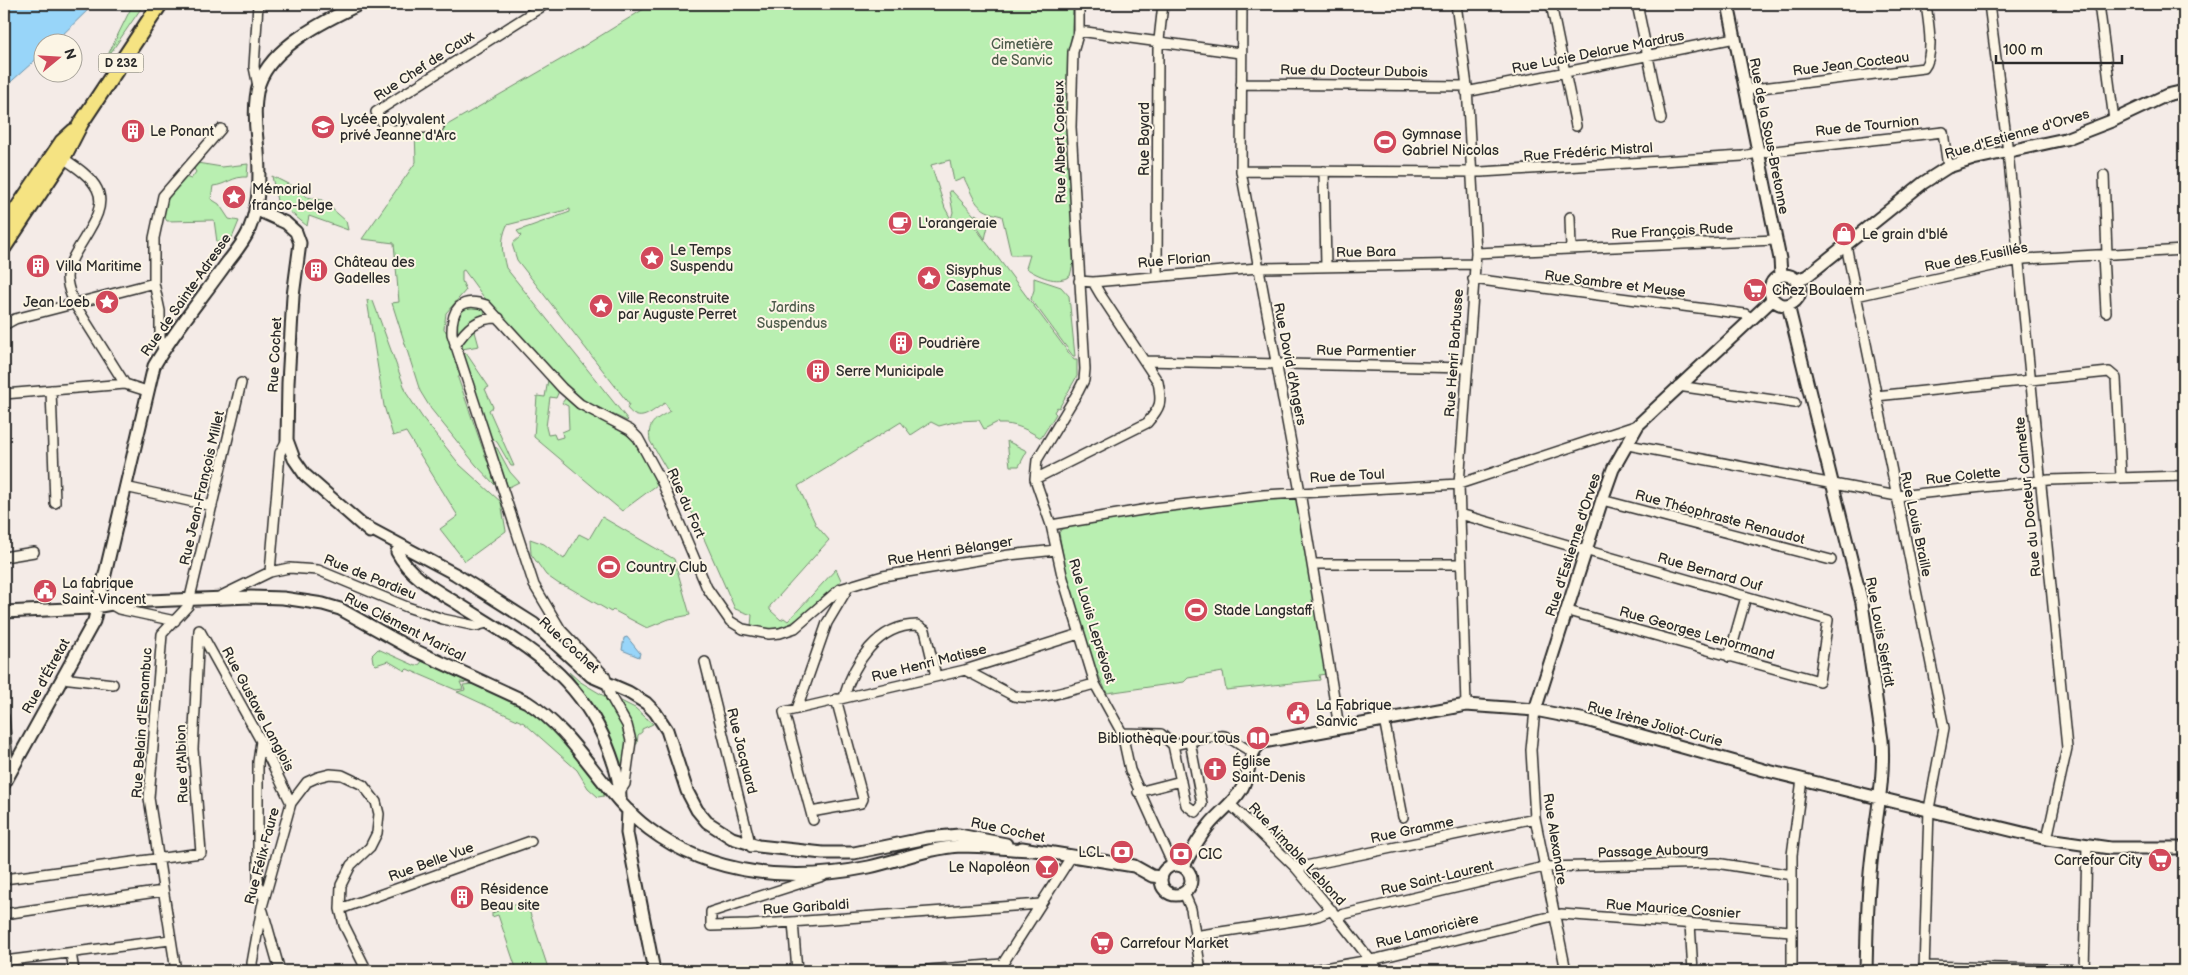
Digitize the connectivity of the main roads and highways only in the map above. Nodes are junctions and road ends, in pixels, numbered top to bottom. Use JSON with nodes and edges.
{"nodes":[{"id":1,"x":160,"y":4,"type":"edge"},
{"id":2,"x":59,"y":156,"type":"junction"},
{"id":3,"x":4,"y":228,"type":"edge"},
{"id":4,"x":4,"y":247,"type":"edge"}],
"edges":[{"from":1,"to":2,"type":"main road","number":"D 232"},
{"from":2,"to":3,"type":"main road","number":"D 232"},
{"from":2,"to":4,"type":"main road","number":"D 232"}]}
